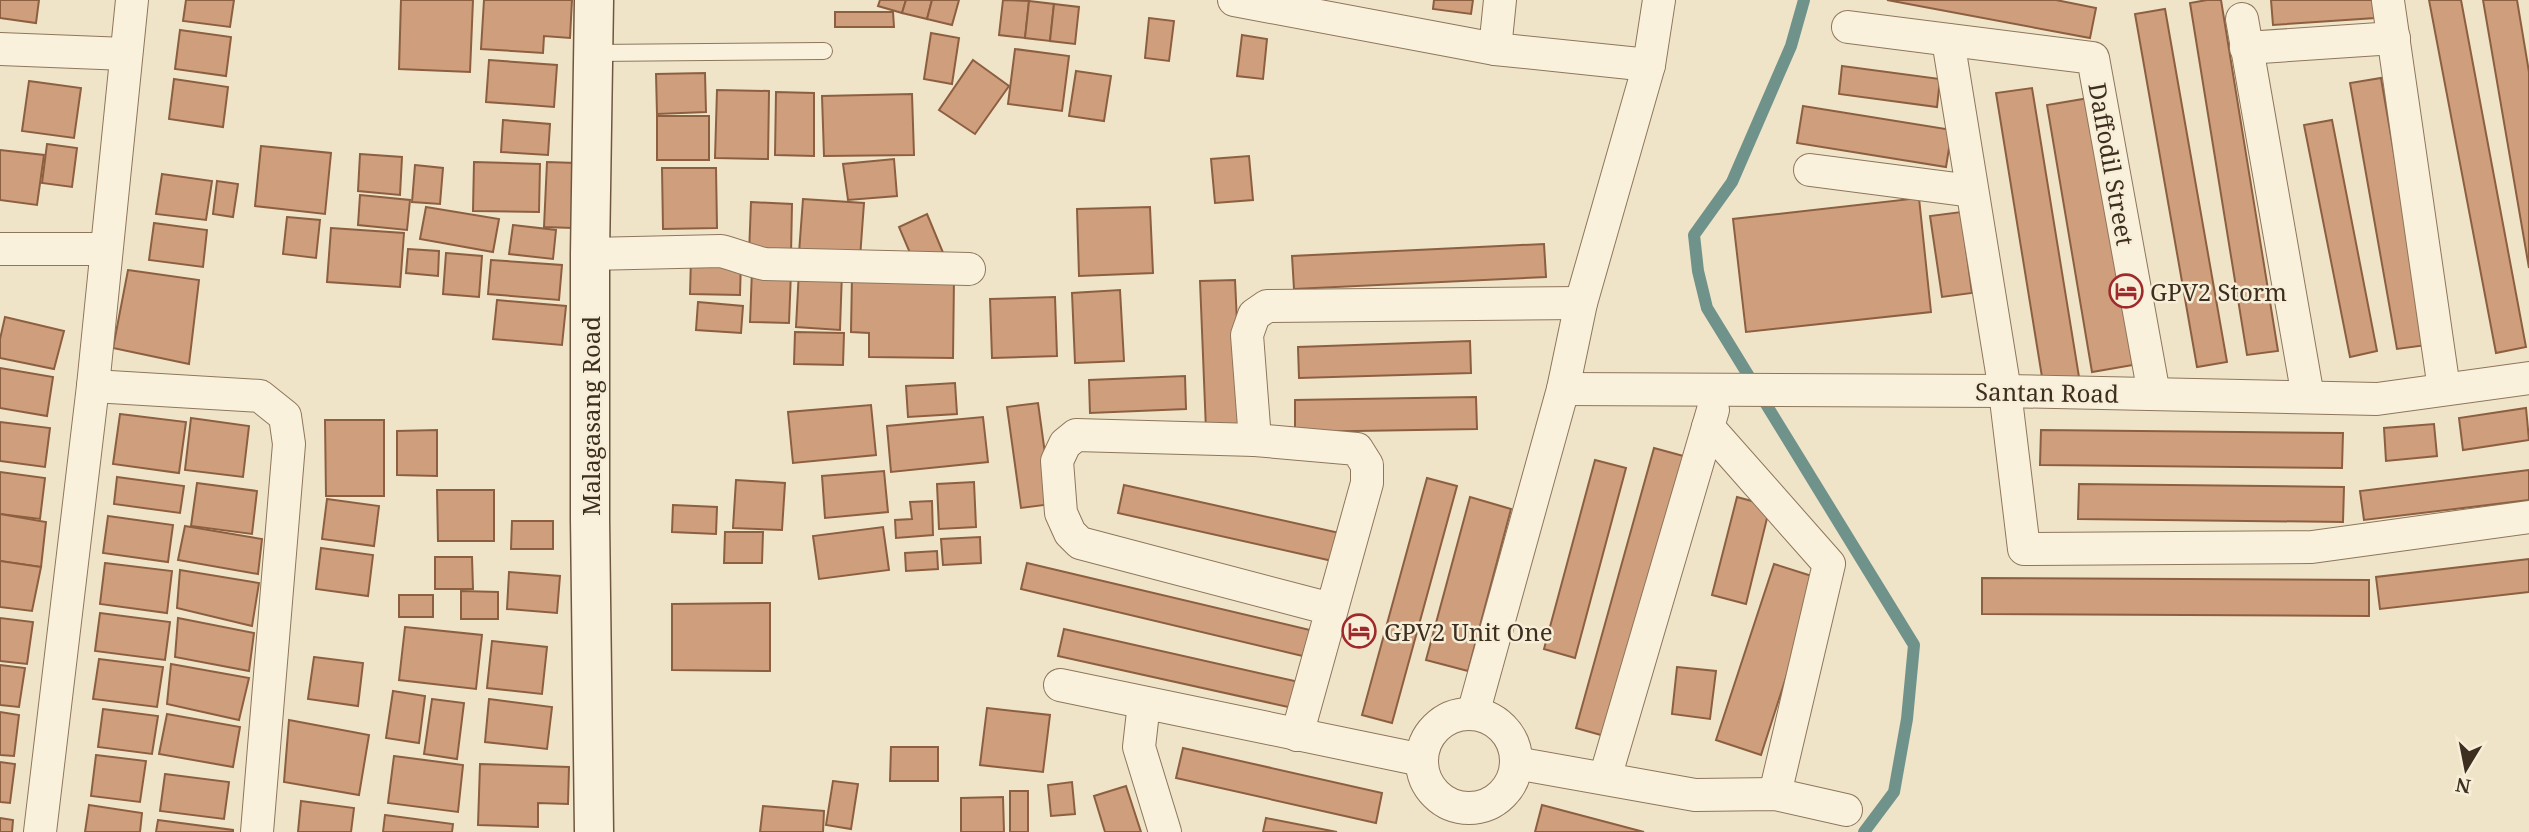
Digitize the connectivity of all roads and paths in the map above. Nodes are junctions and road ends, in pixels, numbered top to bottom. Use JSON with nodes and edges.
{"nodes":[{"id":1,"x":132,"y":0,"type":"edge"},
{"id":2,"x":594,"y":0,"type":"edge"},
{"id":3,"x":1234,"y":0,"type":"edge"},
{"id":4,"x":1500,"y":0,"type":"edge"},
{"id":5,"x":1659,"y":0,"type":"edge"},
{"id":6,"x":2388,"y":1,"type":"edge"},
{"id":7,"x":1348,"y":11,"type":"edge"},
{"id":8,"x":1848,"y":27,"type":"dead end"},
{"id":9,"x":2394,"y":38,"type":"junction"},
{"id":10,"x":1948,"y":40,"type":"junction"},
{"id":11,"x":0,"y":49,"type":"edge"},
{"id":12,"x":1495,"y":49,"type":"junction"},
{"id":13,"x":824,"y":51,"type":"dead end"},
{"id":14,"x":594,"y":53,"type":"junction"},
{"id":15,"x":126,"y":54,"type":"junction"},
{"id":16,"x":1649,"y":65,"type":"junction"},
{"id":17,"x":1810,"y":170,"type":"dead end"},
{"id":18,"x":1972,"y":191,"type":"junction"},
{"id":19,"x":0,"y":249,"type":"edge"},
{"id":20,"x":106,"y":249,"type":"junction"},
{"id":21,"x":590,"y":254,"type":"junction"},
{"id":22,"x":969,"y":269,"type":"dead end"},
{"id":23,"x":1581,"y":303,"type":"junction"},
{"id":24,"x":2529,"y":378,"type":"edge"},
{"id":25,"x":93,"y":386,"type":"junction"},
{"id":26,"x":1563,"y":389,"type":"junction"},
{"id":27,"x":2444,"y":389,"type":"junction"},
{"id":28,"x":1728,"y":391,"type":"junction"},
{"id":29,"x":2005,"y":391,"type":"junction"},
{"id":30,"x":2154,"y":394,"type":"junction"},
{"id":31,"x":2308,"y":397,"type":"junction"},
{"id":32,"x":1709,"y":427,"type":"junction"},
{"id":33,"x":1255,"y":440,"type":"junction"},
{"id":34,"x":2529,"y":517,"type":"edge"},
{"id":35,"x":1331,"y":609,"type":"junction"},
{"id":36,"x":1060,"y":685,"type":"dead end"},
{"id":37,"x":1144,"y":703,"type":"junction"},
{"id":38,"x":1473,"y":714,"type":"junction"},
{"id":39,"x":1297,"y":735,"type":"junction"},
{"id":40,"x":1422,"y":760,"type":"junction"},
{"id":41,"x":1516,"y":763,"type":"junction"},
{"id":42,"x":1605,"y":778,"type":"junction"},
{"id":43,"x":1775,"y":794,"type":"junction"},
{"id":44,"x":1846,"y":810,"type":"dead end"},
{"id":45,"x":1463,"y":820,"type":"edge"},
{"id":46,"x":40,"y":832,"type":"edge"},
{"id":47,"x":257,"y":832,"type":"edge"},
{"id":48,"x":594,"y":832,"type":"edge"},
{"id":49,"x":1165,"y":832,"type":"edge"}],
"edges":[{"from":1,"to":15,"type":"street"},
{"from":2,"to":14,"type":"main road","name":"Malagasang Road"},
{"from":3,"to":7,"type":"street"},
{"from":4,"to":12,"type":"street"},
{"from":5,"to":16,"type":"street"},
{"from":6,"to":9,"type":"street"},
{"from":7,"to":12,"type":"street"},
{"from":8,"to":10,"type":"street"},
{"from":9,"to":27,"type":"street"},
{"from":9,"to":31,"type":"street"},
{"from":10,"to":18,"type":"street"},
{"from":10,"to":30,"type":"street","name":"Daffodil Street"},
{"from":11,"to":15,"type":"street"},
{"from":12,"to":16,"type":"street"},
{"from":13,"to":14,"type":"lane"},
{"from":14,"to":21,"type":"main road","name":"Malagasang Road"},
{"from":15,"to":20,"type":"street"},
{"from":16,"to":23,"type":"street"},
{"from":17,"to":18,"type":"street"},
{"from":18,"to":29,"type":"street"},
{"from":19,"to":20,"type":"street"},
{"from":20,"to":25,"type":"street"},
{"from":21,"to":22,"type":"street"},
{"from":21,"to":48,"type":"main road","name":"Malagasang Road"},
{"from":23,"to":26,"type":"street"},
{"from":23,"to":33,"type":"street"},
{"from":24,"to":27,"type":"street","name":"Santan Road"},
{"from":25,"to":46,"type":"street"},
{"from":25,"to":47,"type":"street"},
{"from":26,"to":28,"type":"street","name":"Santan Road"},
{"from":26,"to":38,"type":"street"},
{"from":27,"to":31,"type":"street","name":"Santan Road"},
{"from":28,"to":29,"type":"street","name":"Santan Road"},
{"from":28,"to":32,"type":"street"},
{"from":29,"to":30,"type":"street","name":"Santan Road"},
{"from":29,"to":34,"type":"street"},
{"from":30,"to":31,"type":"street","name":"Santan Road"},
{"from":32,"to":42,"type":"street"},
{"from":32,"to":43,"type":"street"},
{"from":33,"to":35,"type":"street"},
{"from":33,"to":35,"type":"street"},
{"from":35,"to":39,"type":"street"},
{"from":36,"to":37,"type":"street"},
{"from":37,"to":39,"type":"street"},
{"from":37,"to":49,"type":"street"},
{"from":38,"to":40,"type":"street"},
{"from":38,"to":41,"type":"street"},
{"from":39,"to":40,"type":"street"},
{"from":40,"to":45,"type":"street"},
{"from":41,"to":42,"type":"street"},
{"from":41,"to":45,"type":"street"},
{"from":42,"to":43,"type":"street"},
{"from":43,"to":44,"type":"street"}]}
